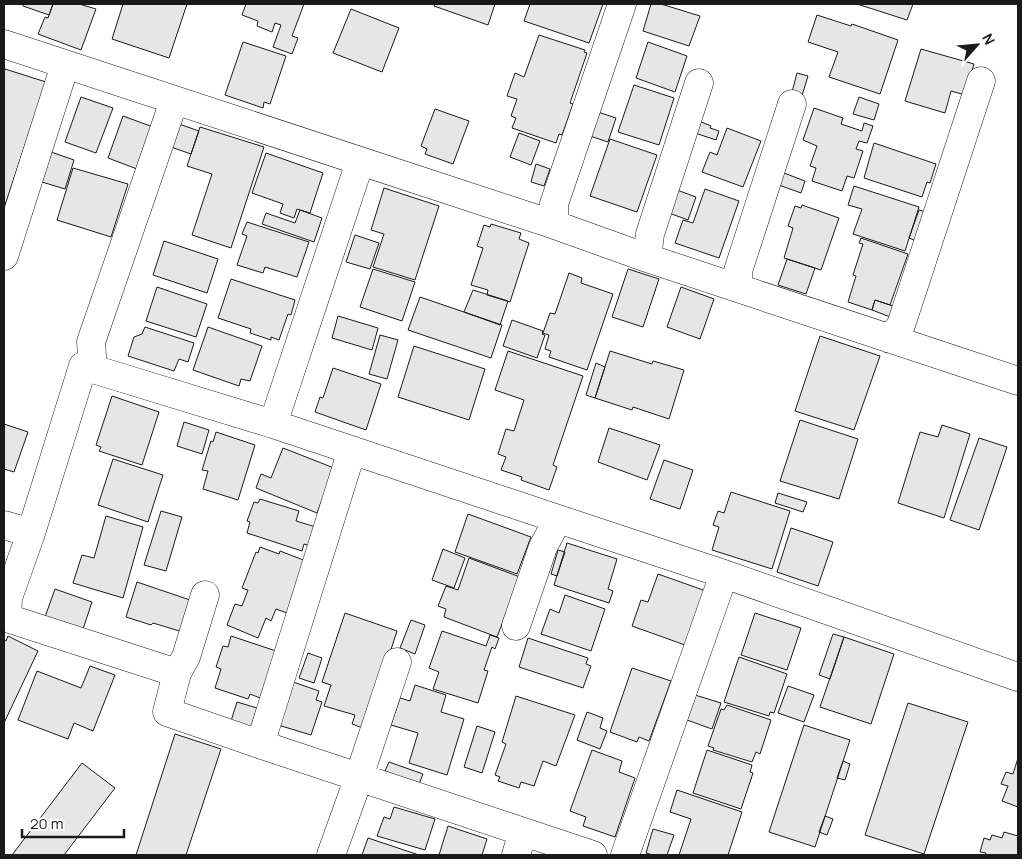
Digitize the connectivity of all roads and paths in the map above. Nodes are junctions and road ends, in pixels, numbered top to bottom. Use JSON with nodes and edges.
{"nodes":[{"id":1,"x":622,"y":4,"type":"edge"},
{"id":2,"x":4,"y":44,"type":"edge"},
{"id":3,"x":65,"y":65,"type":"junction"},
{"id":4,"x":982,"y":81,"type":"dead end"},
{"id":5,"x":699,"y":83,"type":"dead end"},
{"id":6,"x":174,"y":100,"type":"junction"},
{"id":7,"x":792,"y":104,"type":"dead end"},
{"id":8,"x":360,"y":162,"type":"junction"},
{"id":9,"x":555,"y":225,"type":"junction"},
{"id":10,"x":4,"y":256,"type":"edge"},
{"id":11,"x":647,"y":258,"type":"junction"},
{"id":12,"x":738,"y":288,"type":"junction"},
{"id":13,"x":890,"y":339,"type":"junction"},
{"id":14,"x":93,"y":369,"type":"junction"},
{"id":15,"x":1018,"y":381,"type":"edge"},
{"id":16,"x":274,"y":424,"type":"junction"},
{"id":17,"x":352,"y":450,"type":"junction"},
{"id":18,"x":558,"y":518,"type":"junction"},
{"id":19,"x":4,"y":525,"type":"edge"},
{"id":20,"x":31,"y":533,"type":"junction"},
{"id":21,"x":724,"y":574,"type":"junction"},
{"id":22,"x":205,"y":595,"type":"dead end"},
{"id":23,"x":5,"y":618,"type":"edge"},
{"id":24,"x":516,"y":626,"type":"dead end"},
{"id":25,"x":397,"y":662,"type":"dead end"},
{"id":26,"x":177,"y":673,"type":"junction"},
{"id":27,"x":1018,"y":677,"type":"edge"},
{"id":28,"x":262,"y":745,"type":"junction"},
{"id":29,"x":359,"y":777,"type":"junction"},
{"id":30,"x":519,"y":844,"type":"edge"},
{"id":31,"x":331,"y":855,"type":"edge"},
{"id":32,"x":593,"y":855,"type":"edge"},
{"id":33,"x":625,"y":855,"type":"edge"}],
"edges":[{"from":1,"to":9,"type":"street"},
{"from":2,"to":3,"type":"street"},
{"from":3,"to":6,"type":"street"},
{"from":3,"to":10,"type":"street"},
{"from":4,"to":13,"type":"street"},
{"from":5,"to":11,"type":"street"},
{"from":6,"to":8,"type":"street"},
{"from":6,"to":14,"type":"street"},
{"from":7,"to":12,"type":"street"},
{"from":8,"to":9,"type":"street"},
{"from":8,"to":16,"type":"street"},
{"from":9,"to":11,"type":"street"},
{"from":11,"to":12,"type":"street"},
{"from":12,"to":13,"type":"street"},
{"from":13,"to":15,"type":"street"},
{"from":14,"to":16,"type":"street"},
{"from":14,"to":20,"type":"street"},
{"from":16,"to":17,"type":"street"},
{"from":17,"to":18,"type":"street"},
{"from":17,"to":28,"type":"street"},
{"from":18,"to":21,"type":"street"},
{"from":18,"to":24,"type":"street"},
{"from":19,"to":20,"type":"street"},
{"from":20,"to":23,"type":"street"},
{"from":21,"to":27,"type":"street"},
{"from":21,"to":33,"type":"street"},
{"from":22,"to":26,"type":"street"},
{"from":23,"to":26,"type":"street"},
{"from":25,"to":29,"type":"street"},
{"from":26,"to":28,"type":"street"},
{"from":28,"to":29,"type":"street"},
{"from":29,"to":30,"type":"street"},
{"from":29,"to":31,"type":"street"},
{"from":30,"to":32,"type":"street"}]}
